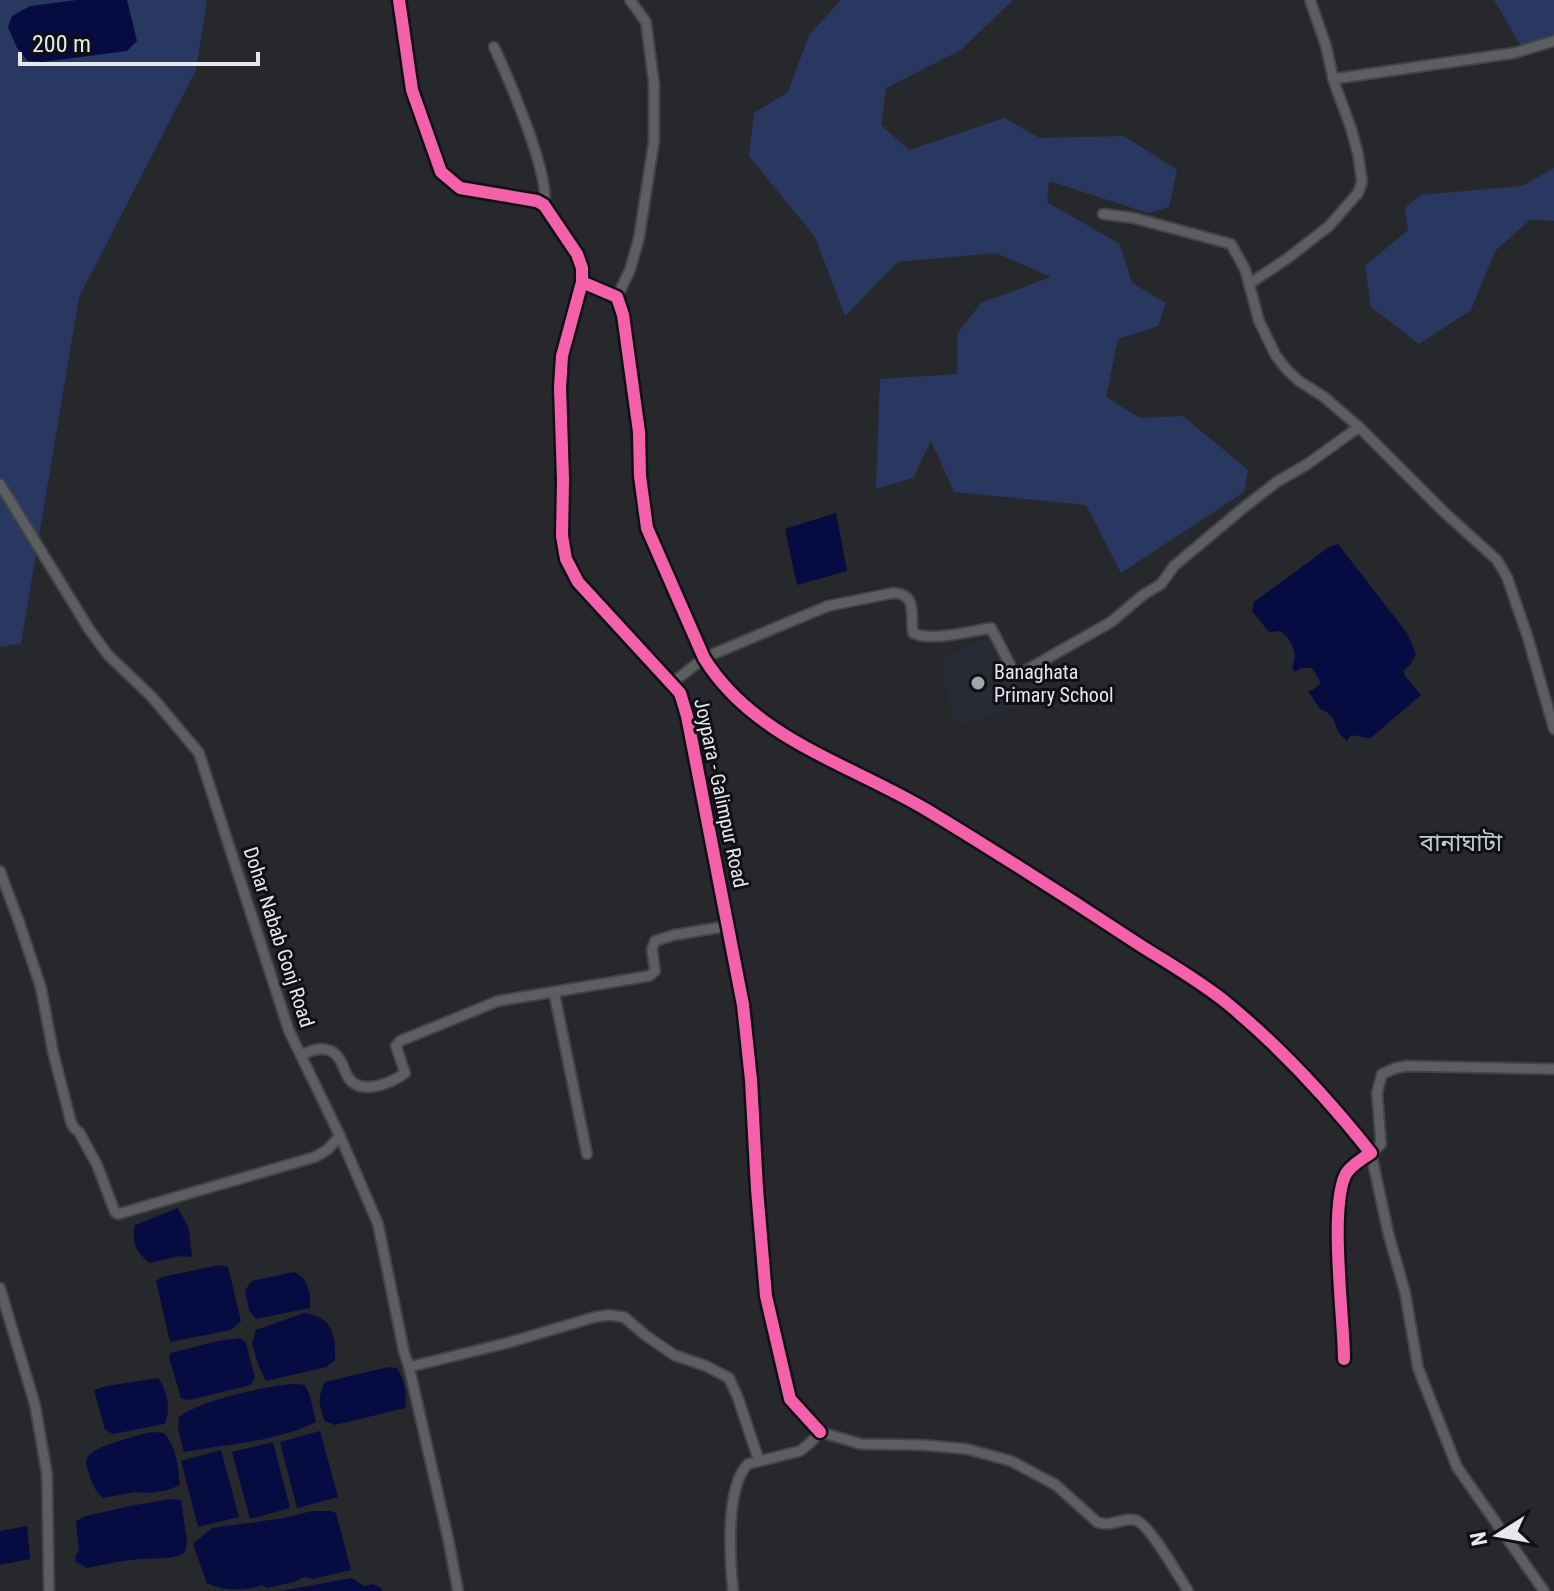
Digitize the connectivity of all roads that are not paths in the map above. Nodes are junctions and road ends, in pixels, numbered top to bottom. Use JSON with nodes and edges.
{"nodes":[{"id":1,"x":399,"y":0,"type":"edge"},
{"id":2,"x":630,"y":0,"type":"edge"},
{"id":3,"x":1310,"y":0,"type":"edge"},
{"id":4,"x":1554,"y":41,"type":"edge"},
{"id":5,"x":494,"y":47,"type":"dead end"},
{"id":6,"x":1333,"y":79,"type":"junction"},
{"id":7,"x":544,"y":205,"type":"junction"},
{"id":8,"x":1103,"y":214,"type":"dead end"},
{"id":9,"x":582,"y":282,"type":"junction"},
{"id":10,"x":1249,"y":284,"type":"junction"},
{"id":11,"x":617,"y":297,"type":"junction"},
{"id":12,"x":1359,"y":427,"type":"junction"},
{"id":13,"x":0,"y":484,"type":"edge"},
{"id":14,"x":704,"y":658,"type":"junction"},
{"id":15,"x":672,"y":683,"type":"junction"},
{"id":16,"x":1549,"y":696,"type":"edge"},
{"id":17,"x":1554,"y":729,"type":"edge"},
{"id":18,"x":0,"y":871,"type":"edge"},
{"id":19,"x":728,"y":926,"type":"junction"},
{"id":20,"x":554,"y":992,"type":"junction"},
{"id":21,"x":301,"y":1055,"type":"junction"},
{"id":22,"x":1554,"y":1069,"type":"edge"},
{"id":23,"x":340,"y":1136,"type":"junction"},
{"id":24,"x":1371,"y":1153,"type":"junction"},
{"id":25,"x":587,"y":1154,"type":"dead end"},
{"id":26,"x":0,"y":1288,"type":"edge"},
{"id":27,"x":1344,"y":1359,"type":"dead end"},
{"id":28,"x":409,"y":1367,"type":"junction"},
{"id":29,"x":820,"y":1432,"type":"junction"},
{"id":30,"x":759,"y":1461,"type":"junction"},
{"id":31,"x":49,"y":1591,"type":"edge"},
{"id":32,"x":458,"y":1591,"type":"edge"},
{"id":33,"x":733,"y":1591,"type":"edge"},
{"id":34,"x":1188,"y":1591,"type":"edge"},
{"id":35,"x":1544,"y":1591,"type":"edge"}],
"edges":[{"from":1,"to":7,"type":"street"},
{"from":2,"to":11,"type":"street"},
{"from":3,"to":6,"type":"street"},
{"from":4,"to":6,"type":"street"},
{"from":5,"to":7,"type":"street"},
{"from":6,"to":10,"type":"street"},
{"from":7,"to":9,"type":"street"},
{"from":8,"to":10,"type":"street"},
{"from":9,"to":11,"type":"street"},
{"from":9,"to":15,"type":"street","name":"Joypara - Galimpur Road"},
{"from":10,"to":12,"type":"street"},
{"from":11,"to":14,"type":"street"},
{"from":12,"to":14,"type":"street"},
{"from":12,"to":16,"type":"street"},
{"from":13,"to":21,"type":"street","name":"Dohar Nabab Gonj Road"},
{"from":14,"to":15,"type":"street"},
{"from":14,"to":24,"type":"street"},
{"from":15,"to":19,"type":"street","name":"Joypara - Galimpur Road"},
{"from":16,"to":17,"type":"street"},
{"from":18,"to":23,"type":"street"},
{"from":19,"to":20,"type":"street"},
{"from":19,"to":29,"type":"street","name":"Joypara - Galimpur Road"},
{"from":20,"to":21,"type":"street"},
{"from":20,"to":25,"type":"street"},
{"from":21,"to":23,"type":"street","name":"Dohar Nabab Gonj Road"},
{"from":22,"to":24,"type":"street"},
{"from":23,"to":28,"type":"street","name":"Dohar Nabab Gonj Road"},
{"from":24,"to":27,"type":"street"},
{"from":24,"to":35,"type":"street"},
{"from":26,"to":31,"type":"street"},
{"from":28,"to":30,"type":"street"},
{"from":28,"to":32,"type":"street","name":"Dohar Nabab Gonj Road"},
{"from":29,"to":30,"type":"street"},
{"from":29,"to":34,"type":"street"},
{"from":30,"to":33,"type":"street"}]}
